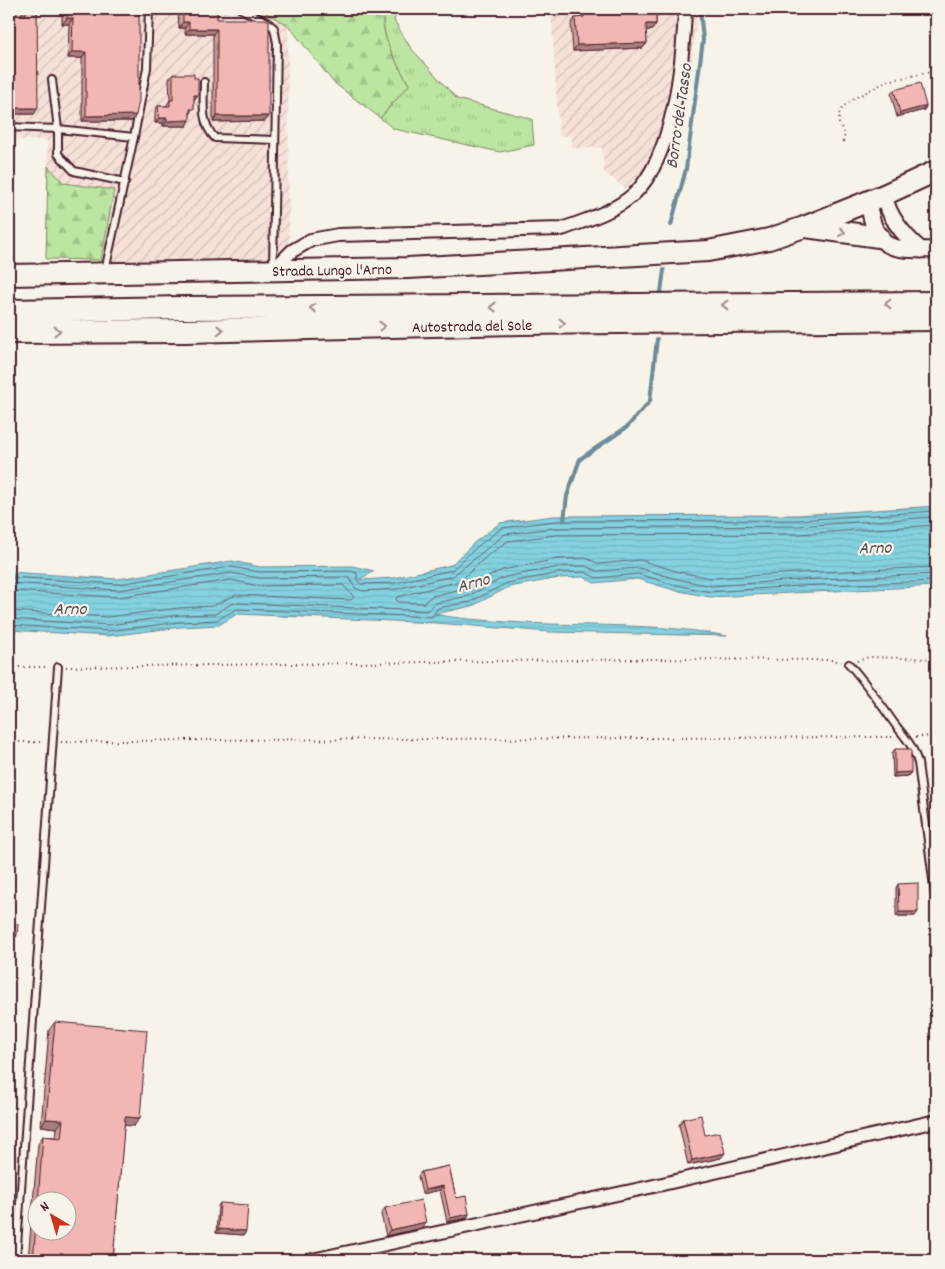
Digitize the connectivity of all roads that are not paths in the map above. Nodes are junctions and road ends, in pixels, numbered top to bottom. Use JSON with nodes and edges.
{"nodes":[{"id":1,"x":150,"y":9,"type":"edge"},
{"id":2,"x":241,"y":9,"type":"edge"},
{"id":3,"x":685,"y":9,"type":"edge"},
{"id":4,"x":52,"y":80,"type":"dead end"},
{"id":5,"x":204,"y":82,"type":"dead end"},
{"id":6,"x":9,"y":127,"type":"edge"},
{"id":7,"x":58,"y":129,"type":"junction"},
{"id":8,"x":134,"y":137,"type":"junction"},
{"id":9,"x":275,"y":140,"type":"junction"},
{"id":10,"x":936,"y":171,"type":"edge"},
{"id":11,"x":125,"y":182,"type":"junction"},
{"id":12,"x":876,"y":198,"type":"junction"},
{"id":13,"x":804,"y":227,"type":"junction"},
{"id":14,"x":879,"y":237,"type":"junction"},
{"id":15,"x":929,"y":250,"type":"edge"},
{"id":16,"x":272,"y":271,"type":"junction"},
{"id":17,"x":104,"y":274,"type":"junction"},
{"id":18,"x":9,"y":275,"type":"edge"},
{"id":19,"x":936,"y":303,"type":"edge"},
{"id":20,"x":9,"y":311,"type":"edge"},
{"id":21,"x":936,"y":320,"type":"edge"},
{"id":22,"x":9,"y":332,"type":"edge"},
{"id":23,"x":849,"y":664,"type":"road end"},
{"id":24,"x":58,"y":667,"type":"road end"},
{"id":25,"x":936,"y":903,"type":"edge"},
{"id":26,"x":936,"y":1121,"type":"edge"},
{"id":27,"x":16,"y":1260,"type":"edge"},
{"id":28,"x":312,"y":1260,"type":"edge"}],
"edges":[{"from":1,"to":8,"type":"lane"},
{"from":2,"to":9,"type":"lane"},
{"from":3,"to":16,"type":"street"},
{"from":4,"to":7,"type":"lane"},
{"from":5,"to":9,"type":"lane"},
{"from":6,"to":7,"type":"lane"},
{"from":7,"to":8,"type":"lane"},
{"from":7,"to":11,"type":"lane"},
{"from":8,"to":11,"type":"lane"},
{"from":9,"to":16,"type":"lane"},
{"from":10,"to":12,"type":"main road","name":"Strada Lungo l'Arno"},
{"from":11,"to":17,"type":"lane"},
{"from":12,"to":13,"type":"main road","name":"Strada Lungo l'Arno"},
{"from":12,"to":14,"type":"street"},
{"from":12,"to":15,"type":"street"},
{"from":13,"to":14,"type":"main road","one_way":true},
{"from":13,"to":16,"type":"main road","name":"Strada Lungo l'Arno"},
{"from":14,"to":15,"type":"street"},
{"from":16,"to":17,"type":"main road","name":"Strada Lungo l'Arno"},
{"from":17,"to":18,"type":"main road","name":"Strada Lungo l'Arno"},
{"from":19,"to":20,"type":"highway","name":"Autostrada del Sole","one_way":true},
{"from":22,"to":21,"type":"highway","name":"Autostrada del Sole","one_way":true},
{"from":23,"to":25,"type":"lane"},
{"from":24,"to":27,"type":"lane"},
{"from":26,"to":28,"type":"street"}]}
